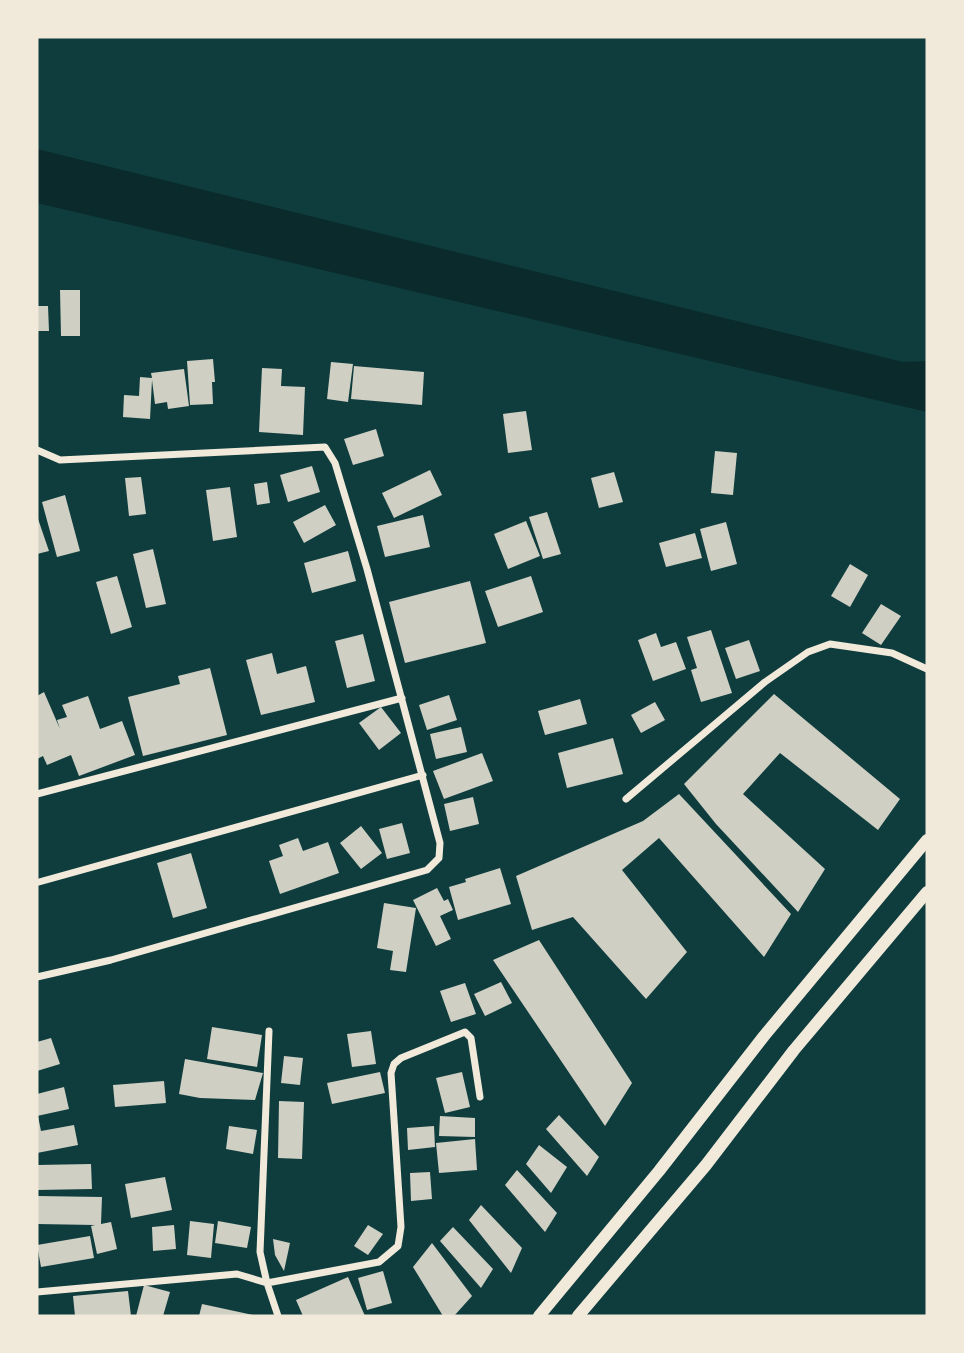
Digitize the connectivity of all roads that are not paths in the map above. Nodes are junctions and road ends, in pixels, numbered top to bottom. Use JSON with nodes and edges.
{"nodes":[{"id":1,"x":37,"y":450,"type":"edge"},
{"id":2,"x":927,"y":669,"type":"edge"},
{"id":3,"x":402,"y":698,"type":"junction"},
{"id":4,"x":423,"y":775,"type":"junction"},
{"id":5,"x":37,"y":794,"type":"edge"},
{"id":6,"x":626,"y":799,"type":"dead end"},
{"id":7,"x":927,"y":840,"type":"edge"},
{"id":8,"x":38,"y":882,"type":"dead end"},
{"id":9,"x":927,"y":892,"type":"edge"},
{"id":10,"x":37,"y":978,"type":"edge"},
{"id":11,"x":269,"y":1031,"type":"dead end"},
{"id":12,"x":480,"y":1097,"type":"dead end"},
{"id":13,"x":267,"y":1283,"type":"junction"},
{"id":14,"x":37,"y":1292,"type":"edge"},
{"id":15,"x":278,"y":1316,"type":"edge"},
{"id":16,"x":540,"y":1316,"type":"edge"},
{"id":17,"x":578,"y":1316,"type":"edge"}],
"edges":[{"from":1,"to":3,"type":"street"},
{"from":2,"to":6,"type":"street"},
{"from":3,"to":4,"type":"street"},
{"from":3,"to":5,"type":"street"},
{"from":4,"to":8,"type":"street"},
{"from":4,"to":10,"type":"street"},
{"from":7,"to":16,"type":"street"},
{"from":9,"to":17,"type":"street"},
{"from":11,"to":13,"type":"street"},
{"from":12,"to":13,"type":"street"},
{"from":13,"to":14,"type":"street"},
{"from":13,"to":15,"type":"street"}]}
